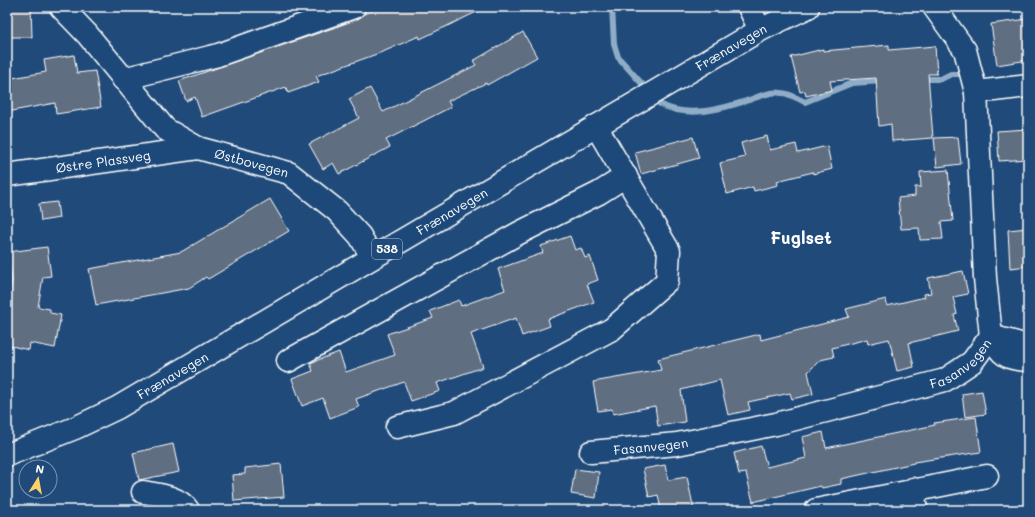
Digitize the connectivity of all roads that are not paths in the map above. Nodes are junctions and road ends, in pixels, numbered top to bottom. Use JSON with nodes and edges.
{"nodes":[{"id":1,"x":61,"y":7,"type":"edge"},
{"id":2,"x":354,"y":7,"type":"edge"},
{"id":3,"x":749,"y":7,"type":"edge"},
{"id":4,"x":808,"y":7,"type":"edge"},
{"id":5,"x":934,"y":7,"type":"edge"},
{"id":6,"x":760,"y":30,"type":"junction"},
{"id":7,"x":123,"y":79,"type":"junction"},
{"id":8,"x":1028,"y":86,"type":"edge"},
{"id":9,"x":976,"y":92,"type":"junction"},
{"id":10,"x":596,"y":126,"type":"junction"},
{"id":11,"x":198,"y":148,"type":"junction"},
{"id":12,"x":7,"y":175,"type":"edge"},
{"id":13,"x":626,"y":176,"type":"junction"},
{"id":14,"x":372,"y":258,"type":"junction"},
{"id":15,"x":991,"y":336,"type":"junction"},
{"id":16,"x":1028,"y":346,"type":"edge"},
{"id":17,"x":1028,"y":360,"type":"edge"},
{"id":18,"x":288,"y":361,"type":"dead end"},
{"id":19,"x":397,"y":427,"type":"dead end"},
{"id":20,"x":591,"y":452,"type":"dead end"},
{"id":21,"x":7,"y":455,"type":"edge"},
{"id":22,"x":987,"y":476,"type":"dead end"},
{"id":23,"x":143,"y":492,"type":"dead end"},
{"id":24,"x":915,"y":500,"type":"edge"},
{"id":25,"x":188,"y":510,"type":"edge"},
{"id":26,"x":816,"y":510,"type":"edge"}],
"edges":[{"from":1,"to":7,"type":"street","name":"Østbovegen"},
{"from":2,"to":7,"type":"street"},
{"from":3,"to":6,"type":"street"},
{"from":4,"to":6,"type":"street","name":"Frænavegen","number":"538"},
{"from":5,"to":9,"type":"street","name":"Fasanvegen"},
{"from":6,"to":10,"type":"street","name":"Frænavegen","number":"538"},
{"from":7,"to":11,"type":"street","name":"Østbovegen"},
{"from":8,"to":9,"type":"street"},
{"from":9,"to":15,"type":"street","name":"Fasanvegen"},
{"from":10,"to":13,"type":"street"},
{"from":10,"to":14,"type":"street","name":"Frænavegen","number":"538"},
{"from":11,"to":12,"type":"street","name":"Østre Plassveg"},
{"from":11,"to":14,"type":"street","name":"Østbovegen"},
{"from":13,"to":18,"type":"street"},
{"from":13,"to":19,"type":"street"},
{"from":14,"to":21,"type":"street","name":"Frænavegen","number":"538"},
{"from":15,"to":16,"type":"street"},
{"from":15,"to":17,"type":"street"},
{"from":15,"to":20,"type":"street","name":"Fasanvegen"},
{"from":22,"to":24,"type":"street"},
{"from":23,"to":25,"type":"street"},
{"from":24,"to":26,"type":"street"}]}
